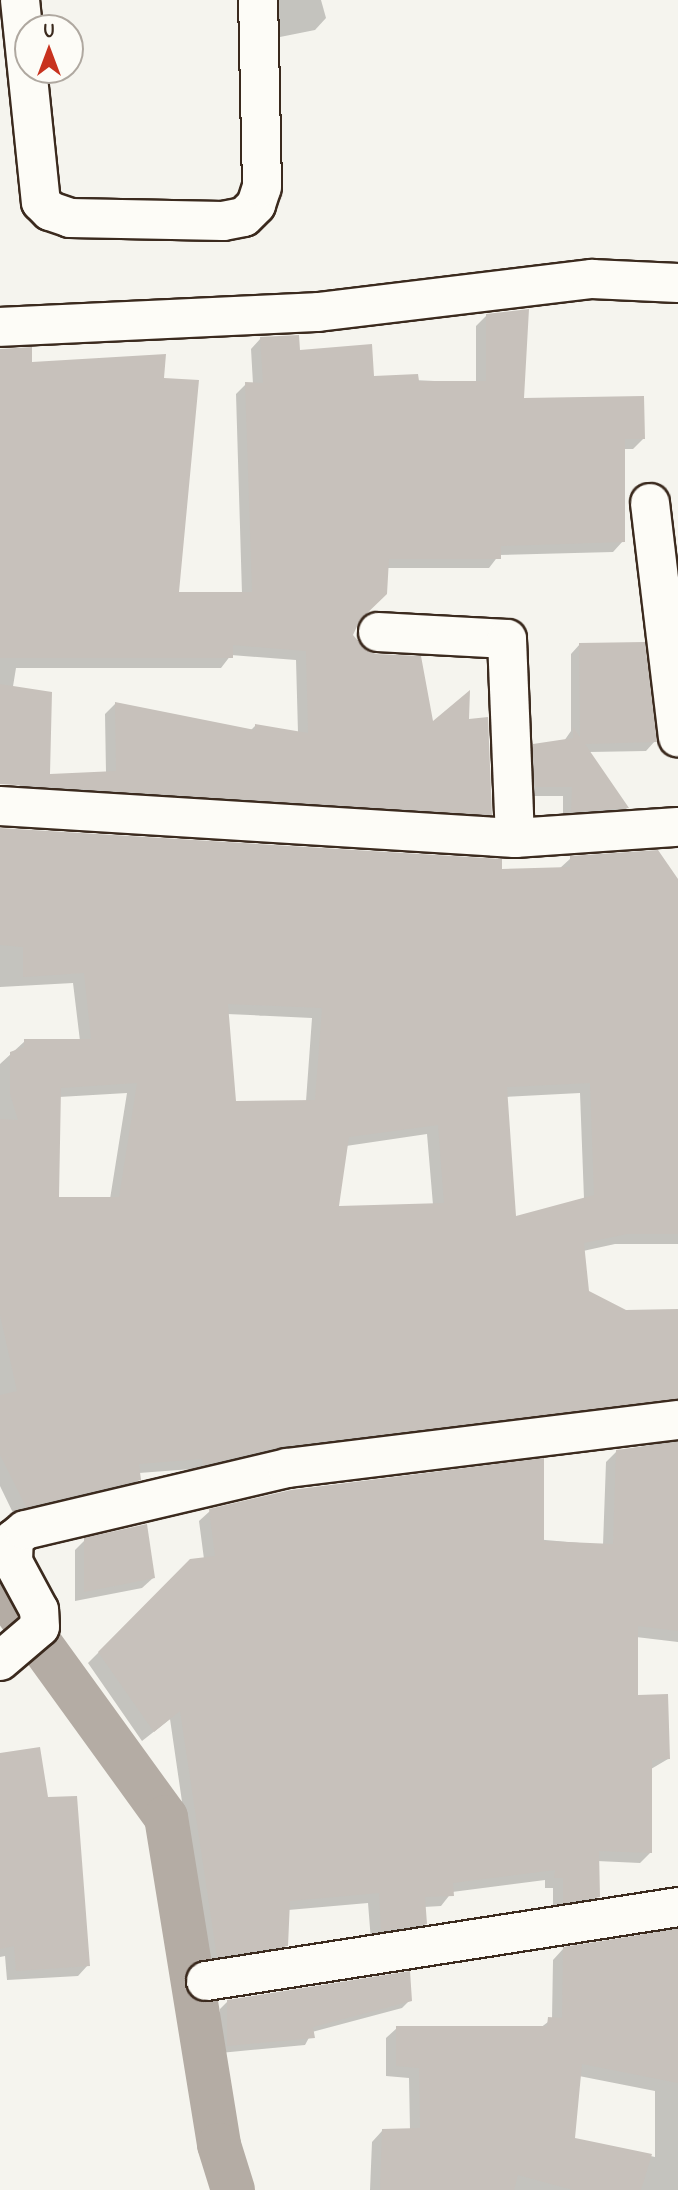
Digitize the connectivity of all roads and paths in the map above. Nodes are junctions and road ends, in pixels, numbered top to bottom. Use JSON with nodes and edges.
{"nodes":[{"id":1,"x":20,"y":0,"type":"edge"},
{"id":2,"x":257,"y":0,"type":"edge"},
{"id":3,"x":678,"y":283,"type":"edge"},
{"id":4,"x":0,"y":327,"type":"edge"},
{"id":5,"x":650,"y":503,"type":"dead end"},
{"id":6,"x":378,"y":632,"type":"dead end"},
{"id":7,"x":678,"y":737,"type":"edge"},
{"id":8,"x":0,"y":806,"type":"edge"},
{"id":9,"x":678,"y":827,"type":"edge"},
{"id":10,"x":515,"y":838,"type":"junction"},
{"id":11,"x":678,"y":1419,"type":"edge"},
{"id":12,"x":17,"y":1646,"type":"edge"},
{"id":13,"x":678,"y":1908,"type":"edge"},
{"id":14,"x":206,"y":1981,"type":"dead end"}],
"edges":[{"from":1,"to":2,"type":"street"},
{"from":3,"to":4,"type":"street"},
{"from":5,"to":7,"type":"street"},
{"from":6,"to":10,"type":"street"},
{"from":8,"to":10,"type":"street"},
{"from":9,"to":10,"type":"street"},
{"from":11,"to":12,"type":"street"},
{"from":13,"to":14,"type":"street"}]}
